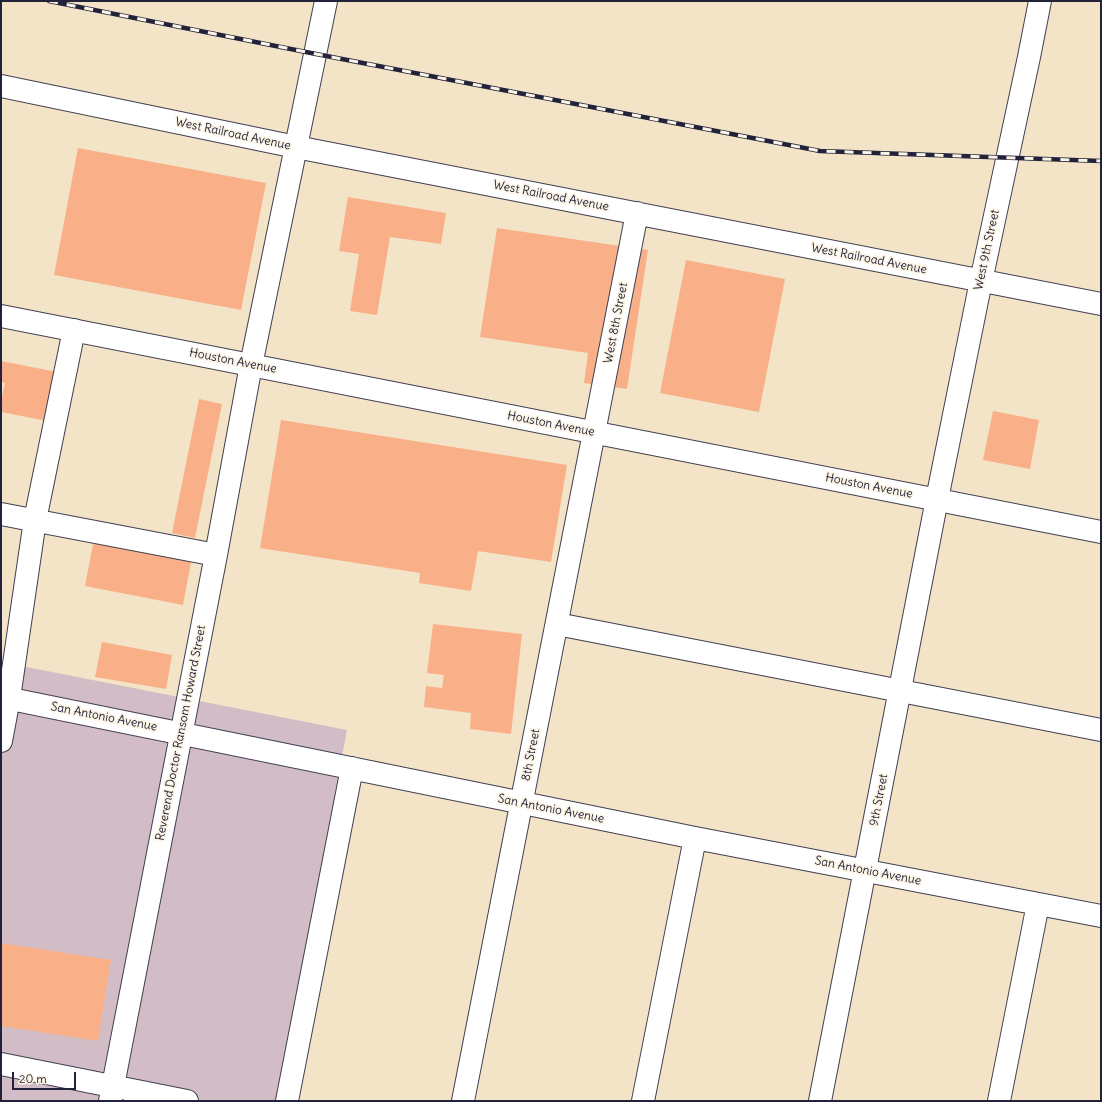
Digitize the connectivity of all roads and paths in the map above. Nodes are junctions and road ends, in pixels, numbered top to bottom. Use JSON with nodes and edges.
{"nodes":[{"id":1,"x":326,"y":1,"type":"edge"},
{"id":2,"x":1040,"y":1,"type":"edge"},
{"id":3,"x":1,"y":86,"type":"edge"},
{"id":4,"x":296,"y":146,"type":"junction"},
{"id":5,"x":637,"y":213,"type":"junction"},
{"id":6,"x":981,"y":280,"type":"junction"},
{"id":7,"x":1101,"y":304,"type":"edge"},
{"id":8,"x":1,"y":316,"type":"edge"},
{"id":9,"x":74,"y":330,"type":"junction"},
{"id":10,"x":251,"y":365,"type":"junction"},
{"id":11,"x":595,"y":433,"type":"junction"},
{"id":12,"x":937,"y":499,"type":"junction"},
{"id":13,"x":1,"y":514,"type":"edge"},
{"id":14,"x":35,"y":520,"type":"junction"},
{"id":15,"x":1101,"y":532,"type":"edge"},
{"id":16,"x":216,"y":556,"type":"junction"},
{"id":17,"x":557,"y":624,"type":"junction"},
{"id":18,"x":900,"y":691,"type":"junction"},
{"id":19,"x":5,"y":698,"type":"edge"},
{"id":20,"x":1101,"y":730,"type":"edge"},
{"id":21,"x":181,"y":733,"type":"junction"},
{"id":22,"x":1,"y":741,"type":"edge"},
{"id":23,"x":352,"y":768,"type":"junction"},
{"id":24,"x":522,"y":803,"type":"junction"},
{"id":25,"x":695,"y":838,"type":"junction"},
{"id":26,"x":865,"y":871,"type":"junction"},
{"id":27,"x":1038,"y":904,"type":"junction"},
{"id":28,"x":1101,"y":916,"type":"edge"},
{"id":29,"x":1,"y":1064,"type":"edge"},
{"id":30,"x":111,"y":1094,"type":"edge"},
{"id":31,"x":188,"y":1101,"type":"edge"},
{"id":32,"x":287,"y":1101,"type":"edge"},
{"id":33,"x":463,"y":1101,"type":"edge"},
{"id":34,"x":643,"y":1101,"type":"edge"},
{"id":35,"x":820,"y":1101,"type":"edge"},
{"id":36,"x":999,"y":1101,"type":"edge"}],
"edges":[{"from":1,"to":4,"type":"street","name":"Reverend Doctor Ransom Howard Street"},
{"from":2,"to":6,"type":"street","name":"West 9th Street"},
{"from":3,"to":4,"type":"street","name":"West Railroad Avenue"},
{"from":4,"to":5,"type":"street","name":"West Railroad Avenue"},
{"from":4,"to":10,"type":"street","name":"Reverend Doctor Ransom Howard Street"},
{"from":5,"to":6,"type":"street","name":"West Railroad Avenue"},
{"from":5,"to":11,"type":"street","name":"West 8th Street"},
{"from":6,"to":7,"type":"street","name":"West Railroad Avenue"},
{"from":6,"to":12,"type":"street","name":"West 9th Street"},
{"from":8,"to":9,"type":"street","name":"Houston Avenue"},
{"from":9,"to":10,"type":"street","name":"Houston Avenue"},
{"from":9,"to":14,"type":"street"},
{"from":10,"to":11,"type":"street","name":"Houston Avenue"},
{"from":10,"to":16,"type":"street","name":"Reverend Doctor Ransom Howard Street"},
{"from":11,"to":12,"type":"street","name":"Houston Avenue"},
{"from":11,"to":17,"type":"street","name":"8th Street"},
{"from":12,"to":15,"type":"street","name":"Houston Avenue"},
{"from":12,"to":18,"type":"street","name":"9th Street"},
{"from":13,"to":14,"type":"street"},
{"from":14,"to":16,"type":"street"},
{"from":14,"to":19,"type":"street"},
{"from":16,"to":21,"type":"street","name":"Reverend Doctor Ransom Howard Street"},
{"from":17,"to":18,"type":"street"},
{"from":17,"to":24,"type":"street","name":"8th Street"},
{"from":18,"to":20,"type":"street"},
{"from":18,"to":26,"type":"street","name":"9th Street"},
{"from":19,"to":21,"type":"street","name":"San Antonio Avenue"},
{"from":19,"to":22,"type":"street"},
{"from":21,"to":23,"type":"street","name":"San Antonio Avenue"},
{"from":21,"to":30,"type":"street","name":"Reverend Doctor Ransom Howard Street"},
{"from":23,"to":24,"type":"street","name":"San Antonio Avenue"},
{"from":23,"to":32,"type":"street"},
{"from":24,"to":25,"type":"street","name":"San Antonio Avenue"},
{"from":24,"to":33,"type":"street","name":"8th Street"},
{"from":25,"to":26,"type":"street","name":"San Antonio Avenue"},
{"from":25,"to":34,"type":"street"},
{"from":26,"to":27,"type":"street","name":"San Antonio Avenue"},
{"from":26,"to":35,"type":"street","name":"9th Street"},
{"from":27,"to":28,"type":"street","name":"San Antonio Avenue"},
{"from":27,"to":36,"type":"street"},
{"from":29,"to":30,"type":"street"},
{"from":30,"to":31,"type":"street"}]}
